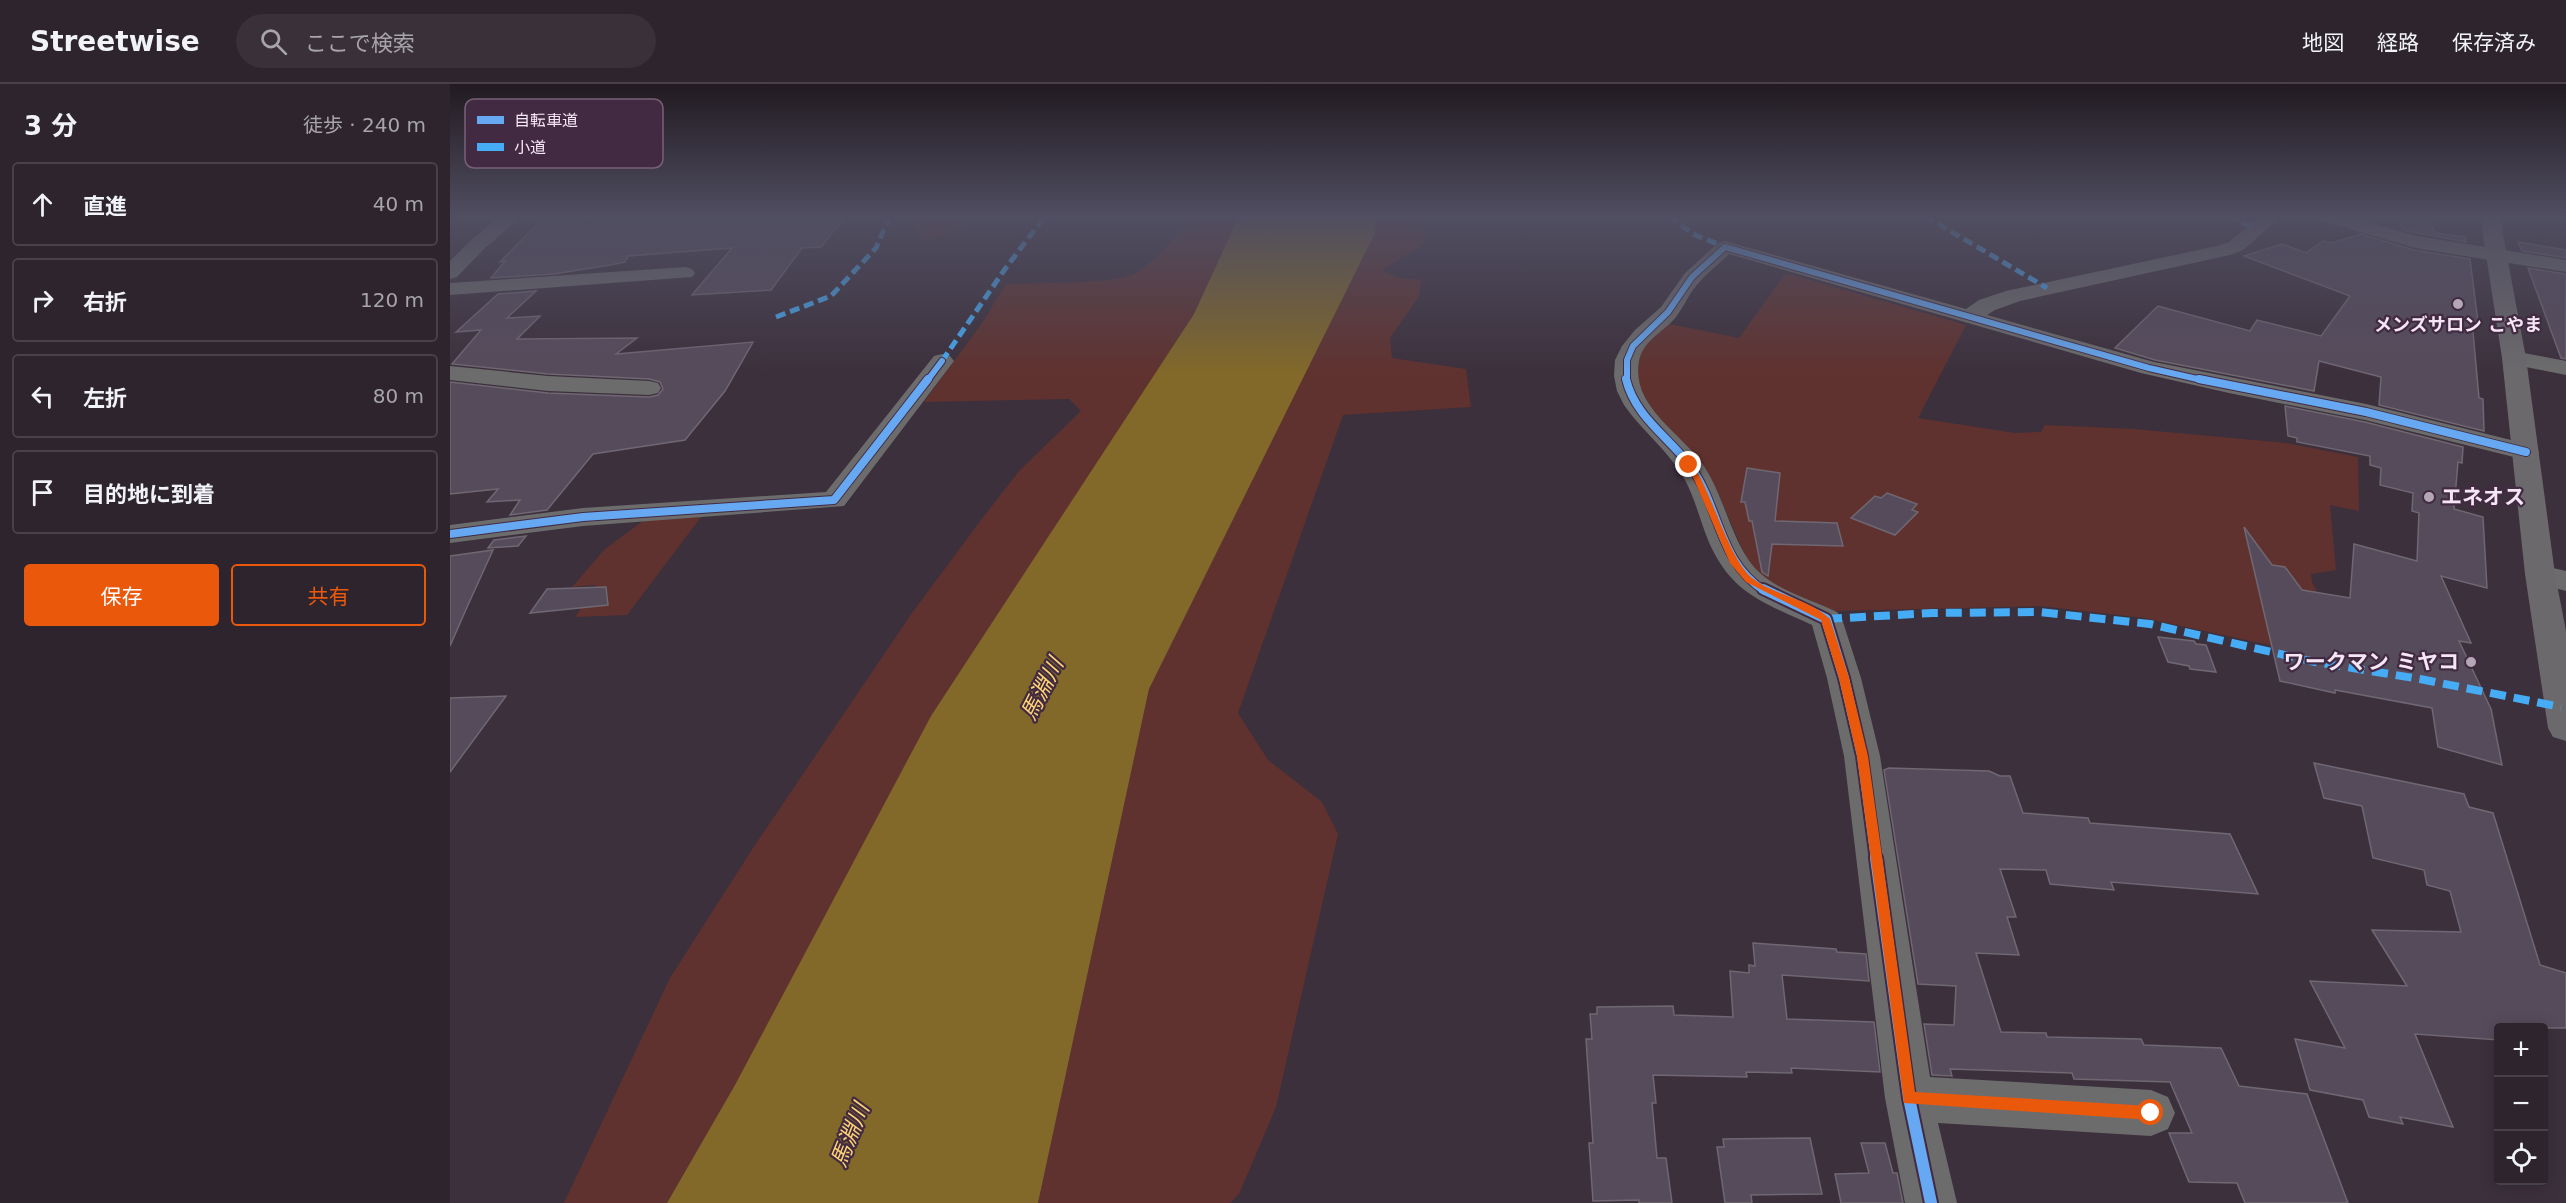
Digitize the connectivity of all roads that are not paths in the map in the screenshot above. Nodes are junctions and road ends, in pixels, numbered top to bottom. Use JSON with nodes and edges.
{"nodes":[{"id":1,"x":1703,"y":268,"type":"edge"},
{"id":2,"x":1799,"y":268,"type":"edge"},
{"id":3,"x":2143,"y":268,"type":"edge"},
{"id":4,"x":2499,"y":268,"type":"edge"},
{"id":5,"x":685,"y":273,"type":"dead end"},
{"id":6,"x":450,"y":289,"type":"edge"},
{"id":7,"x":1969,"y":317,"type":"junction"},
{"id":8,"x":2514,"y":358,"type":"junction"},
{"id":9,"x":942,"y":361,"type":"dead end"},
{"id":10,"x":2566,"y":368,"type":"edge"},
{"id":11,"x":450,"y":373,"type":"edge"},
{"id":12,"x":649,"y":387,"type":"dead end"},
{"id":13,"x":2526,"y":452,"type":"junction"},
{"id":14,"x":450,"y":534,"type":"edge"},
{"id":15,"x":2553,"y":577,"type":"edge"},
{"id":16,"x":2566,"y":728,"type":"edge"},
{"id":17,"x":1909,"y":1098,"type":"junction"},
{"id":18,"x":2151,"y":1113,"type":"dead end"},
{"id":19,"x":1931,"y":1203,"type":"edge"}],
"edges":[{"from":1,"to":17,"type":"street"},
{"from":2,"to":7,"type":"street"},
{"from":3,"to":7,"type":"street"},
{"from":4,"to":8,"type":"highway"},
{"from":5,"to":6,"type":"street"},
{"from":7,"to":13,"type":"street"},
{"from":8,"to":10,"type":"street"},
{"from":8,"to":13,"type":"highway"},
{"from":9,"to":14,"type":"street"},
{"from":11,"to":12,"type":"street"},
{"from":13,"to":15,"type":"highway"},
{"from":15,"to":16,"type":"highway"},
{"from":17,"to":18,"type":"street"},
{"from":17,"to":19,"type":"street"}]}
